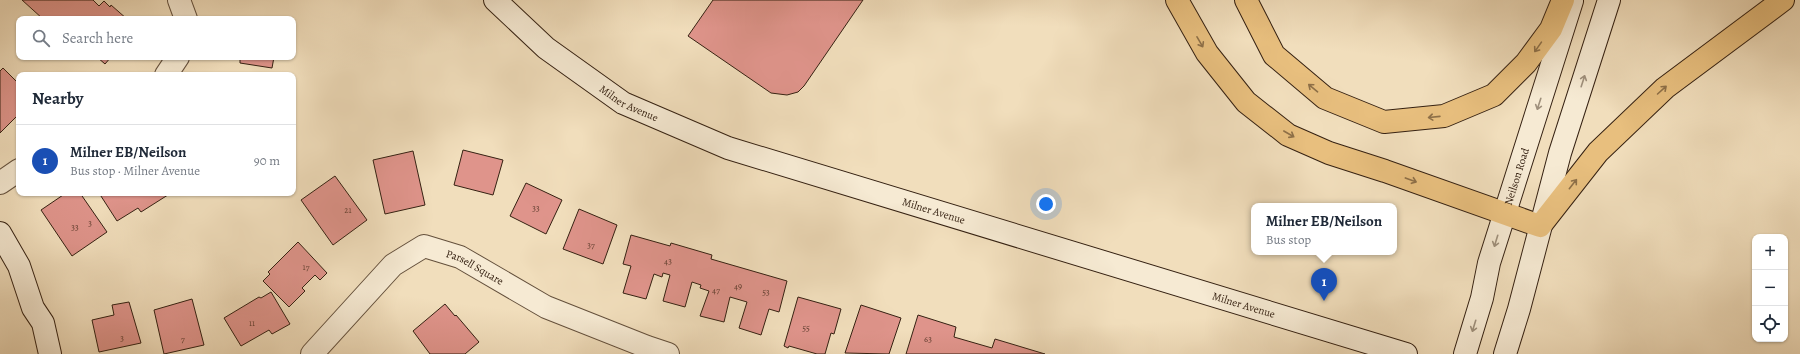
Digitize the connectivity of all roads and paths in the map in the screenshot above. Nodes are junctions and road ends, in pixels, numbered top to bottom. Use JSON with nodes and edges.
{"nodes":[{"id":1,"x":179,"y":0,"type":"edge"},
{"id":2,"x":495,"y":0,"type":"edge"},
{"id":3,"x":1176,"y":0,"type":"edge"},
{"id":4,"x":1246,"y":0,"type":"edge"},
{"id":5,"x":1563,"y":0,"type":"edge"},
{"id":6,"x":1572,"y":0,"type":"edge"},
{"id":7,"x":1609,"y":0,"type":"edge"},
{"id":8,"x":1783,"y":0,"type":"edge"},
{"id":9,"x":185,"y":16,"type":"edge"},
{"id":10,"x":176,"y":60,"type":"edge"},
{"id":11,"x":168,"y":72,"type":"edge"},
{"id":12,"x":16,"y":172,"type":"edge"},
{"id":13,"x":0,"y":183,"type":"edge"},
{"id":14,"x":1504,"y":214,"type":"junction"},
{"id":15,"x":1540,"y":226,"type":"junction"},
{"id":16,"x":0,"y":234,"type":"edge"},
{"id":17,"x":50,"y":354,"type":"edge"},
{"id":18,"x":312,"y":354,"type":"edge"},
{"id":19,"x":668,"y":354,"type":"edge"},
{"id":20,"x":1406,"y":354,"type":"edge"},
{"id":21,"x":1465,"y":354,"type":"edge"},
{"id":22,"x":1505,"y":354,"type":"edge"}],
"edges":[{"from":1,"to":9,"type":"main road"},
{"from":2,"to":20,"type":"main road","name":"Milner Avenue"},
{"from":3,"to":14,"type":"highway","one_way":true},
{"from":5,"to":4,"type":"highway","one_way":true},
{"from":6,"to":14,"type":"main road","name":"Neilson Road","one_way":true},
{"from":15,"to":7,"type":"main road","one_way":true},
{"from":15,"to":8,"type":"highway","one_way":true},
{"from":10,"to":11,"type":"main road"},
{"from":12,"to":13,"type":"main road"},
{"from":14,"to":15,"type":"highway"},
{"from":14,"to":21,"type":"main road","name":"Neilson Road","one_way":true},
{"from":15,"to":22,"type":"main road"},
{"from":16,"to":17,"type":"main road"},
{"from":18,"to":19,"type":"main road","name":"Parsell Square"}]}
